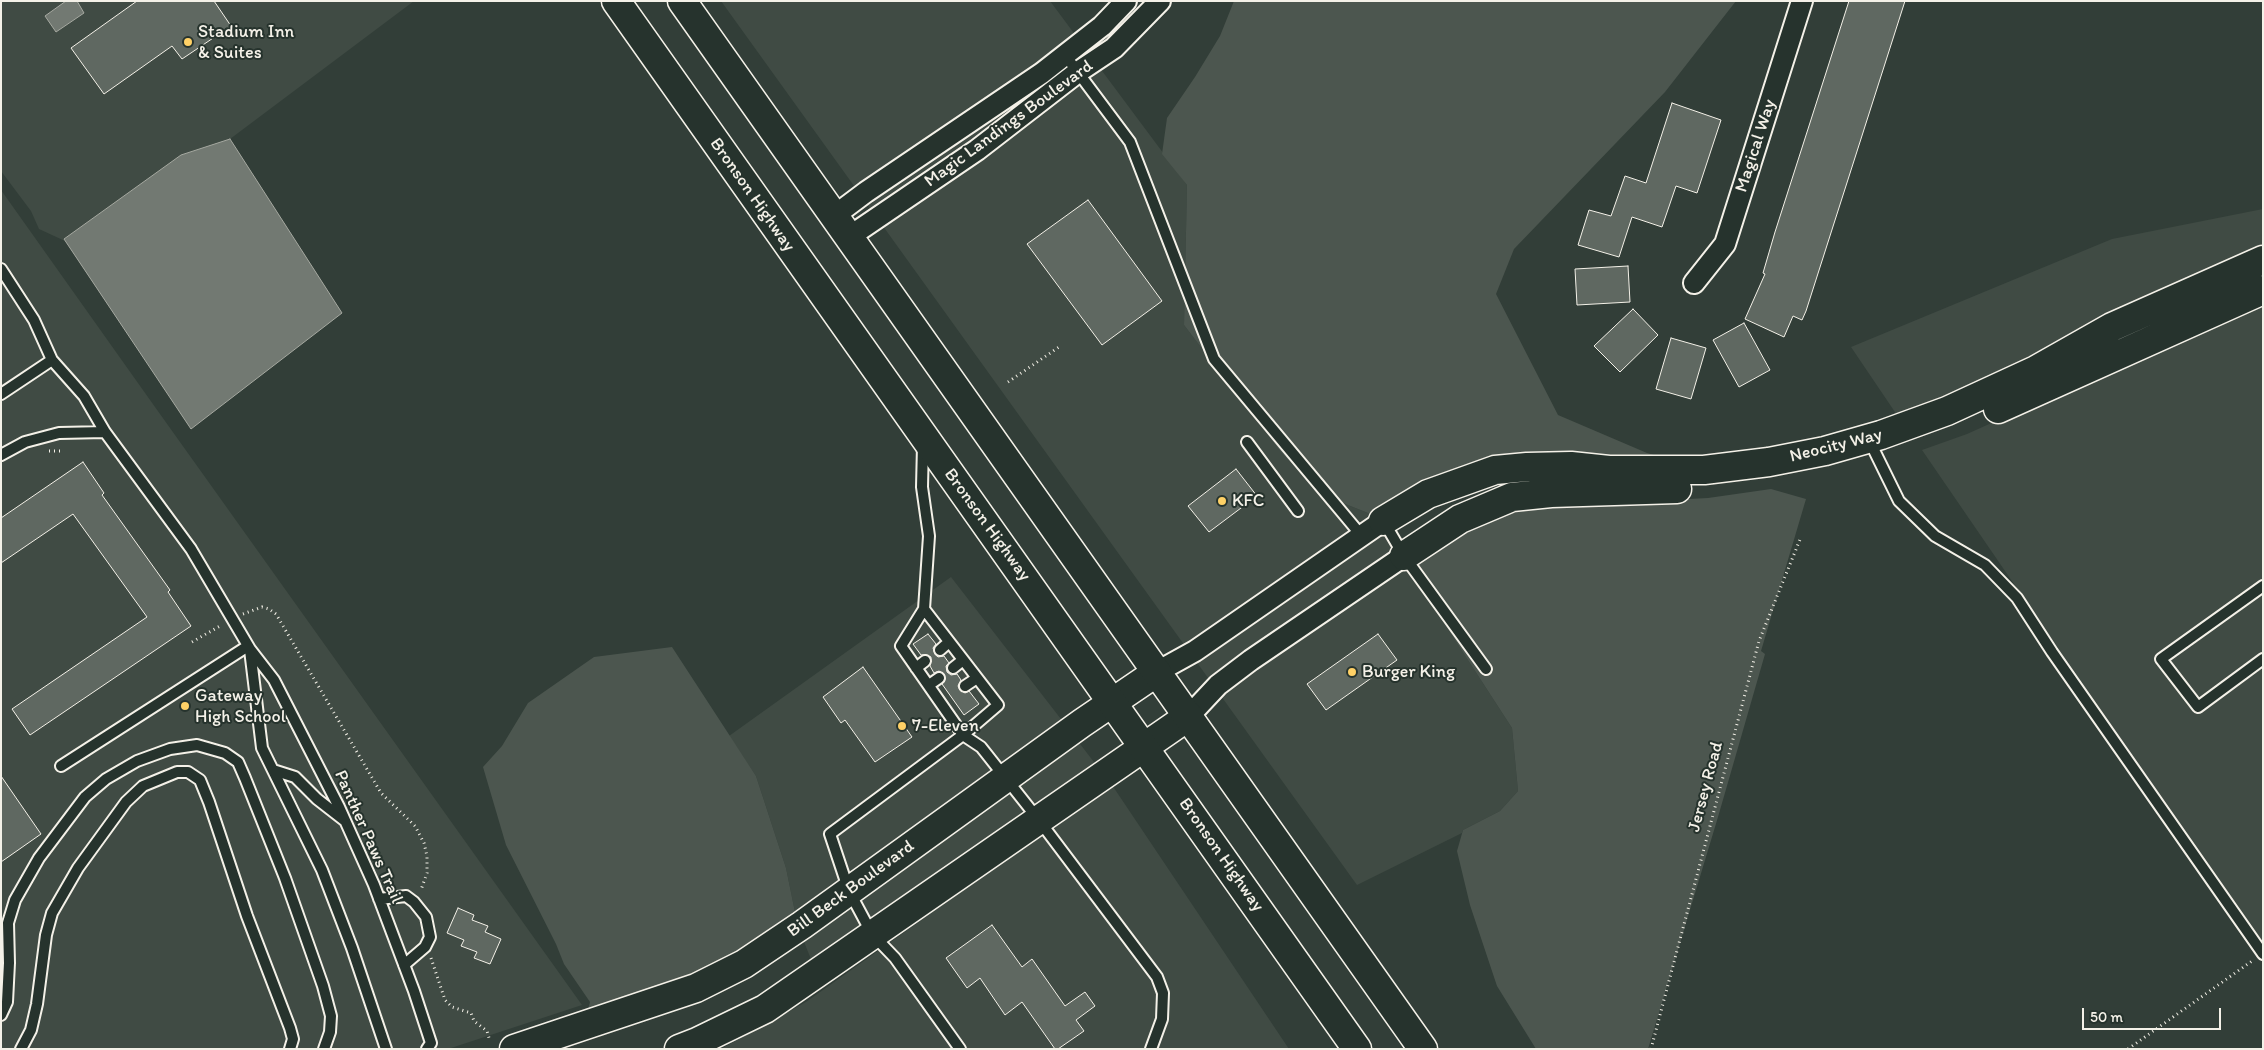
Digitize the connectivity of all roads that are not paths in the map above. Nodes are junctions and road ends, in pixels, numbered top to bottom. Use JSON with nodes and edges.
{"nodes":[{"id":1,"x":616,"y":1,"type":"edge"},
{"id":2,"x":682,"y":1,"type":"edge"},
{"id":3,"x":1126,"y":1,"type":"edge"},
{"id":4,"x":1160,"y":1,"type":"edge"},
{"id":5,"x":1802,"y":1,"type":"edge"},
{"id":6,"x":1064,"y":56,"type":"junction"},
{"id":7,"x":1078,"y":72,"type":"junction"},
{"id":8,"x":842,"y":227,"type":"junction"},
{"id":9,"x":2263,"y":260,"type":"edge"},
{"id":10,"x":1,"y":269,"type":"edge"},
{"id":11,"x":1694,"y":283,"type":"dead end"},
{"id":12,"x":2263,"y":290,"type":"edge"},
{"id":13,"x":52,"y":360,"type":"junction"},
{"id":14,"x":1,"y":394,"type":"edge"},
{"id":15,"x":105,"y":432,"type":"junction"},
{"id":16,"x":923,"y":436,"type":"junction"},
{"id":17,"x":1246,"y":442,"type":"dead end"},
{"id":18,"x":1872,"y":446,"type":"junction"},
{"id":19,"x":1,"y":455,"type":"edge"},
{"id":20,"x":1298,"y":511,"type":"dead end"},
{"id":21,"x":1372,"y":528,"type":"junction"},
{"id":22,"x":1404,"y":556,"type":"junction"},
{"id":23,"x":2263,"y":586,"type":"edge"},
{"id":24,"x":924,"y":609,"type":"junction"},
{"id":25,"x":949,"y":642,"type":"junction"},
{"id":26,"x":248,"y":647,"type":"junction"},
{"id":27,"x":940,"y":650,"type":"dead end"},
{"id":28,"x":2263,"y":659,"type":"edge"},
{"id":29,"x":925,"y":660,"type":"dead end"},
{"id":30,"x":963,"y":660,"type":"junction"},
{"id":31,"x":916,"y":668,"type":"junction"},
{"id":32,"x":953,"y":668,"type":"dead end"},
{"id":33,"x":1486,"y":669,"type":"dead end"},
{"id":34,"x":1157,"y":672,"type":"junction"},
{"id":35,"x":938,"y":678,"type":"dead end"},
{"id":36,"x":976,"y":678,"type":"junction"},
{"id":37,"x":929,"y":685,"type":"junction"},
{"id":38,"x":965,"y":686,"type":"dead end"},
{"id":39,"x":951,"y":696,"type":"dead end"},
{"id":40,"x":1113,"y":701,"type":"junction"},
{"id":41,"x":942,"y":703,"type":"junction"},
{"id":42,"x":1189,"y":716,"type":"junction"},
{"id":43,"x":963,"y":735,"type":"junction"},
{"id":44,"x":1144,"y":746,"type":"junction"},
{"id":45,"x":61,"y":766,"type":"dead end"},
{"id":46,"x":273,"y":770,"type":"junction"},
{"id":47,"x":1005,"y":778,"type":"junction"},
{"id":48,"x":1038,"y":819,"type":"junction"},
{"id":49,"x":345,"y":820,"type":"junction"},
{"id":50,"x":849,"y":891,"type":"junction"},
{"id":51,"x":379,"y":899,"type":"junction"},
{"id":52,"x":872,"y":934,"type":"junction"},
{"id":53,"x":2262,"y":953,"type":"edge"},
{"id":54,"x":404,"y":965,"type":"junction"},
{"id":55,"x":1,"y":1015,"type":"edge"},
{"id":56,"x":22,"y":1049,"type":"edge"},
{"id":57,"x":290,"y":1049,"type":"edge"},
{"id":58,"x":324,"y":1049,"type":"edge"},
{"id":59,"x":386,"y":1049,"type":"edge"},
{"id":60,"x":427,"y":1049,"type":"edge"},
{"id":61,"x":514,"y":1049,"type":"edge"},
{"id":62,"x":679,"y":1049,"type":"edge"},
{"id":63,"x":960,"y":1049,"type":"edge"},
{"id":64,"x":1150,"y":1049,"type":"edge"},
{"id":65,"x":1358,"y":1049,"type":"edge"},
{"id":66,"x":1423,"y":1049,"type":"edge"}],
"edges":[{"from":1,"to":16,"type":"main road","name":"Bronson Highway"},
{"from":2,"to":8,"type":"main road"},
{"from":3,"to":6,"type":"street","name":"Magic Landings Boulevard"},
{"from":4,"to":7,"type":"street","name":"Magic Landings Boulevard"},
{"from":5,"to":11,"type":"street","name":"Magical Way"},
{"from":6,"to":7,"type":"lane"},
{"from":6,"to":8,"type":"street","name":"Magic Landings Boulevard"},
{"from":7,"to":8,"type":"street","name":"Magic Landings Boulevard"},
{"from":7,"to":21,"type":"lane"},
{"from":8,"to":34,"type":"main road"},
{"from":9,"to":18,"type":"main road","name":"Neocity Way"},
{"from":10,"to":13,"type":"lane","name":"Panther Paws Trail"},
{"from":12,"to":18,"type":"main road","name":"Neocity Way"},
{"from":13,"to":14,"type":"lane"},
{"from":13,"to":15,"type":"lane","name":"Panther Paws Trail"},
{"from":15,"to":19,"type":"lane"},
{"from":15,"to":26,"type":"lane","name":"Panther Paws Trail"},
{"from":16,"to":24,"type":"lane"},
{"from":16,"to":40,"type":"main road","name":"Bronson Highway"},
{"from":17,"to":20,"type":"lane"},
{"from":18,"to":21,"type":"main road","name":"Neocity Way"},
{"from":18,"to":22,"type":"main road","name":"Neocity Way"},
{"from":18,"to":53,"type":"lane"},
{"from":21,"to":22,"type":"lane"},
{"from":21,"to":34,"type":"street"},
{"from":22,"to":33,"type":"lane"},
{"from":22,"to":42,"type":"street"},
{"from":23,"to":28,"type":"lane"},
{"from":24,"to":25,"type":"lane"},
{"from":24,"to":31,"type":"lane"},
{"from":25,"to":27,"type":"lane"},
{"from":25,"to":30,"type":"lane"},
{"from":26,"to":45,"type":"lane"},
{"from":26,"to":46,"type":"lane","name":"Panther Paws Trail"},
{"from":26,"to":49,"type":"lane","name":"Panther Paws Trail"},
{"from":29,"to":31,"type":"lane"},
{"from":30,"to":32,"type":"lane"},
{"from":30,"to":36,"type":"lane"},
{"from":31,"to":37,"type":"lane"},
{"from":34,"to":40,"type":"main road","name":"Bill Beck Boulevard"},
{"from":34,"to":42,"type":"main road"},
{"from":35,"to":37,"type":"lane"},
{"from":36,"to":38,"type":"lane"},
{"from":36,"to":43,"type":"lane"},
{"from":37,"to":41,"type":"lane"},
{"from":39,"to":41,"type":"lane"},
{"from":40,"to":44,"type":"main road","name":"Bronson Highway"},
{"from":40,"to":47,"type":"main road","name":"Bill Beck Boulevard"},
{"from":41,"to":43,"type":"lane"},
{"from":42,"to":44,"type":"main road"},
{"from":42,"to":66,"type":"main road"},
{"from":43,"to":47,"type":"lane"},
{"from":43,"to":50,"type":"lane"},
{"from":44,"to":48,"type":"main road"},
{"from":44,"to":65,"type":"main road","name":"Bronson Highway"},
{"from":46,"to":49,"type":"lane"},
{"from":46,"to":59,"type":"lane","name":"Panther Paws Trail"},
{"from":47,"to":48,"type":"lane"},
{"from":47,"to":50,"type":"main road","name":"Bill Beck Boulevard"},
{"from":48,"to":52,"type":"main road"},
{"from":48,"to":64,"type":"lane"},
{"from":49,"to":51,"type":"lane","name":"Panther Paws Trail"},
{"from":50,"to":52,"type":"lane"},
{"from":50,"to":61,"type":"main road","name":"Bill Beck Boulevard"},
{"from":51,"to":54,"type":"lane","name":"Panther Paws Trail"},
{"from":51,"to":54,"type":"lane"},
{"from":52,"to":62,"type":"main road"},
{"from":52,"to":63,"type":"lane"},
{"from":54,"to":60,"type":"lane","name":"Panther Paws Trail"},
{"from":55,"to":58,"type":"lane"},
{"from":56,"to":57,"type":"lane"}]}
